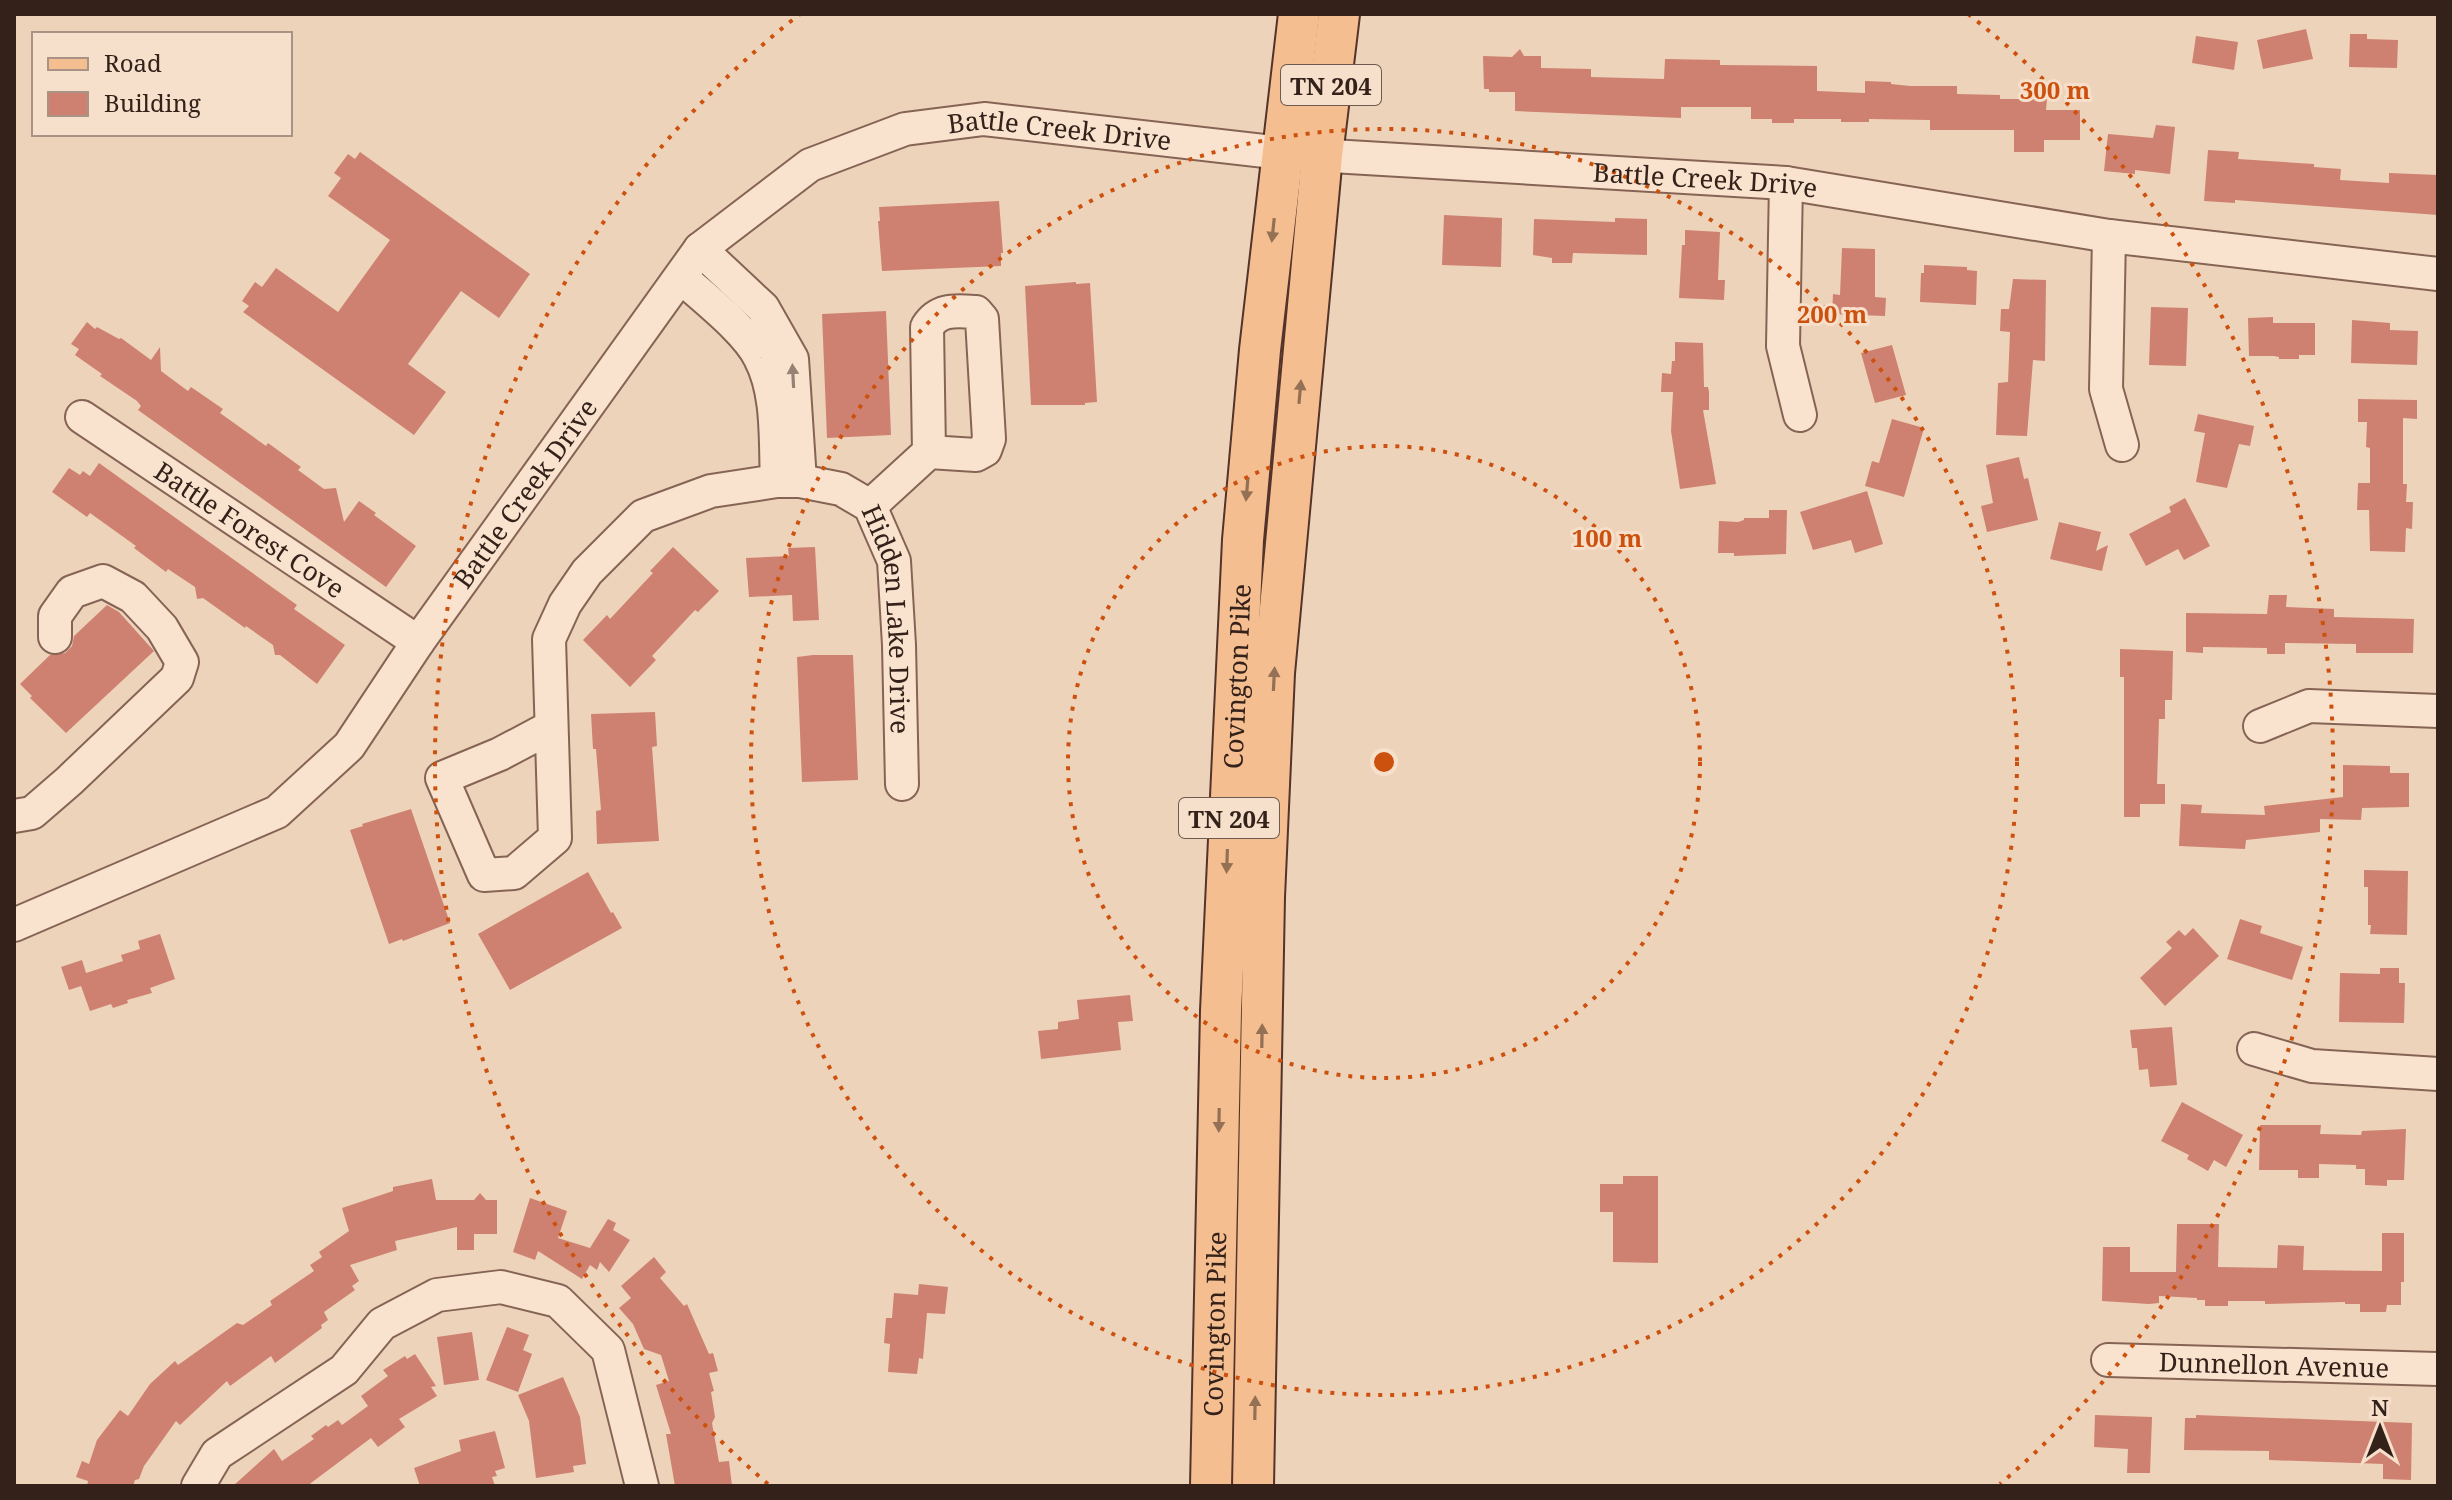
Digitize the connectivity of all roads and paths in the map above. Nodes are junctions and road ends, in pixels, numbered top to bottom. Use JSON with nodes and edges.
{"nodes":[{"id":1,"x":1299,"y":14,"type":"edge"},
{"id":2,"x":1339,"y":14,"type":"edge"},
{"id":3,"x":1281,"y":153,"type":"junction"},
{"id":4,"x":1322,"y":155,"type":"junction"},
{"id":5,"x":1786,"y":183,"type":"junction"},
{"id":6,"x":2109,"y":236,"type":"junction"},
{"id":7,"x":700,"y":249,"type":"junction"},
{"id":8,"x":2438,"y":274,"type":"edge"},
{"id":9,"x":682,"y":278,"type":"junction"},
{"id":10,"x":1800,"y":415,"type":"dead end"},
{"id":11,"x":82,"y":417,"type":"dead end"},
{"id":12,"x":2122,"y":445,"type":"dead end"},
{"id":13,"x":929,"y":452,"type":"dead end"},
{"id":14,"x":788,"y":481,"type":"junction"},
{"id":15,"x":870,"y":506,"type":"junction"},
{"id":16,"x":55,"y":637,"type":"dead end"},
{"id":17,"x":418,"y":642,"type":"junction"},
{"id":18,"x":2438,"y":711,"type":"edge"},
{"id":19,"x":2260,"y":726,"type":"dead end"},
{"id":20,"x":551,"y":727,"type":"junction"},
{"id":21,"x":902,"y":784,"type":"dead end"},
{"id":22,"x":14,"y":816,"type":"edge"},
{"id":23,"x":14,"y":925,"type":"edge"},
{"id":24,"x":2254,"y":1049,"type":"dead end"},
{"id":25,"x":2438,"y":1074,"type":"edge"},
{"id":26,"x":2108,"y":1360,"type":"dead end"},
{"id":27,"x":2438,"y":1369,"type":"edge"},
{"id":28,"x":198,"y":1486,"type":"edge"},
{"id":29,"x":642,"y":1486,"type":"edge"},
{"id":30,"x":1211,"y":1486,"type":"edge"},
{"id":31,"x":1253,"y":1486,"type":"edge"}],
"edges":[{"from":1,"to":3,"type":"main road","name":"Covington Pike","number":"TN 204"},
{"from":2,"to":4,"type":"main road","name":"Covington Pike","number":"TN 204"},
{"from":3,"to":4,"type":"street","name":"Battle Creek Drive"},
{"from":3,"to":7,"type":"street","name":"Battle Creek Drive"},
{"from":3,"to":30,"type":"main road","name":"Covington Pike","number":"TN 204","one_way":true},
{"from":4,"to":5,"type":"street","name":"Battle Creek Drive"},
{"from":31,"to":4,"type":"main road","name":"Covington Pike","number":"TN 204","one_way":true},
{"from":5,"to":6,"type":"street","name":"Battle Creek Drive"},
{"from":5,"to":10,"type":"street"},
{"from":6,"to":8,"type":"street","name":"Battle Creek Drive"},
{"from":6,"to":12,"type":"street"},
{"from":7,"to":9,"type":"street","name":"Battle Creek Drive"},
{"from":14,"to":7,"type":"street","one_way":true},
{"from":9,"to":14,"type":"street"},
{"from":9,"to":17,"type":"street","name":"Battle Creek Drive"},
{"from":11,"to":17,"type":"street","name":"Battle Forest Cove"},
{"from":13,"to":15,"type":"street"},
{"from":14,"to":15,"type":"street","name":"Hidden Lake Drive"},
{"from":14,"to":20,"type":"street","name":"Hidden Lake Drive"},
{"from":15,"to":21,"type":"street","name":"Hidden Lake Drive"},
{"from":16,"to":22,"type":"street"},
{"from":17,"to":23,"type":"street","name":"Battle Creek Drive"},
{"from":18,"to":19,"type":"street"},
{"from":20,"to":20,"type":"street","name":"Hidden Lake Drive"},
{"from":24,"to":25,"type":"street"},
{"from":26,"to":27,"type":"street","name":"Dunnellon Avenue"},
{"from":28,"to":29,"type":"street"}]}
